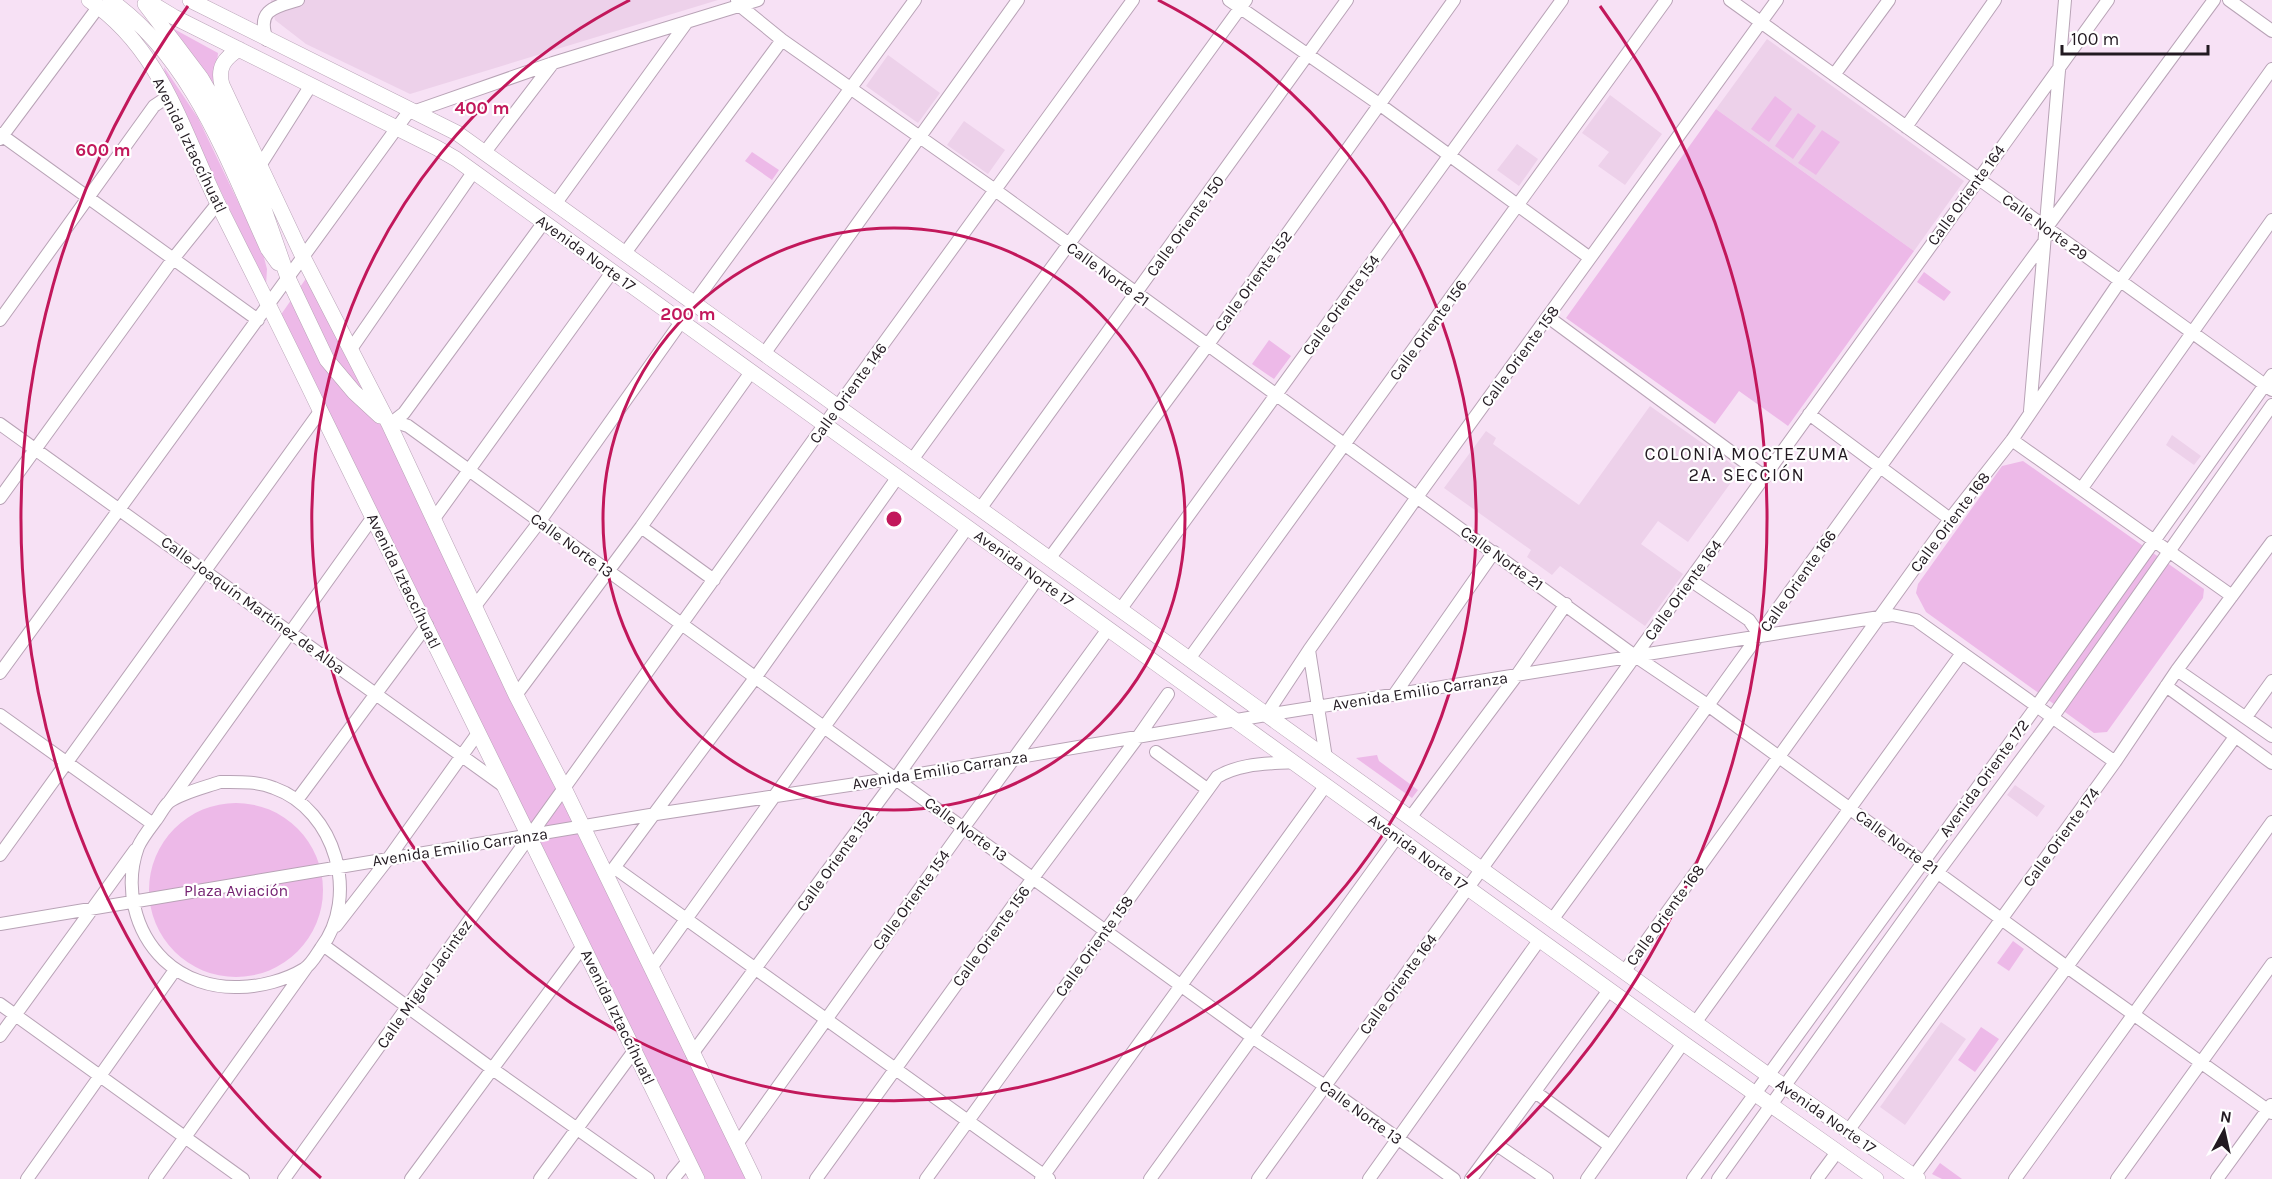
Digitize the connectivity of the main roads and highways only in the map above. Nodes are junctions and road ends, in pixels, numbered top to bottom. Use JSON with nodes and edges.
{"nodes":[{"id":1,"x":145,"y":0,"type":"edge"},
{"id":2,"x":190,"y":0,"type":"edge"},
{"id":3,"x":99,"y":2,"type":"edge"},
{"id":4,"x":239,"y":49,"type":"junction"},
{"id":5,"x":288,"y":278,"type":"junction"},
{"id":6,"x":389,"y":424,"type":"junction"},
{"id":7,"x":1916,"y":1178,"type":"edge"},
{"id":8,"x":696,"y":1179,"type":"edge"},
{"id":9,"x":754,"y":1179,"type":"edge"},
{"id":10,"x":1876,"y":1179,"type":"edge"}],
"edges":[{"from":1,"to":4,"type":"main road","name":"Avenida Norte 17"},
{"from":1,"to":5,"type":"main road"},
{"from":2,"to":7,"type":"main road","name":"Avenida Norte 17"},
{"from":3,"to":5,"type":"main road"},
{"from":3,"to":8,"type":"main road","name":"Avenida Iztaccíhuatl"},
{"from":4,"to":6,"type":"main road"},
{"from":4,"to":10,"type":"main road","name":"Avenida Norte 17"},
{"from":5,"to":6,"type":"main road"},
{"from":6,"to":9,"type":"main road"}]}
